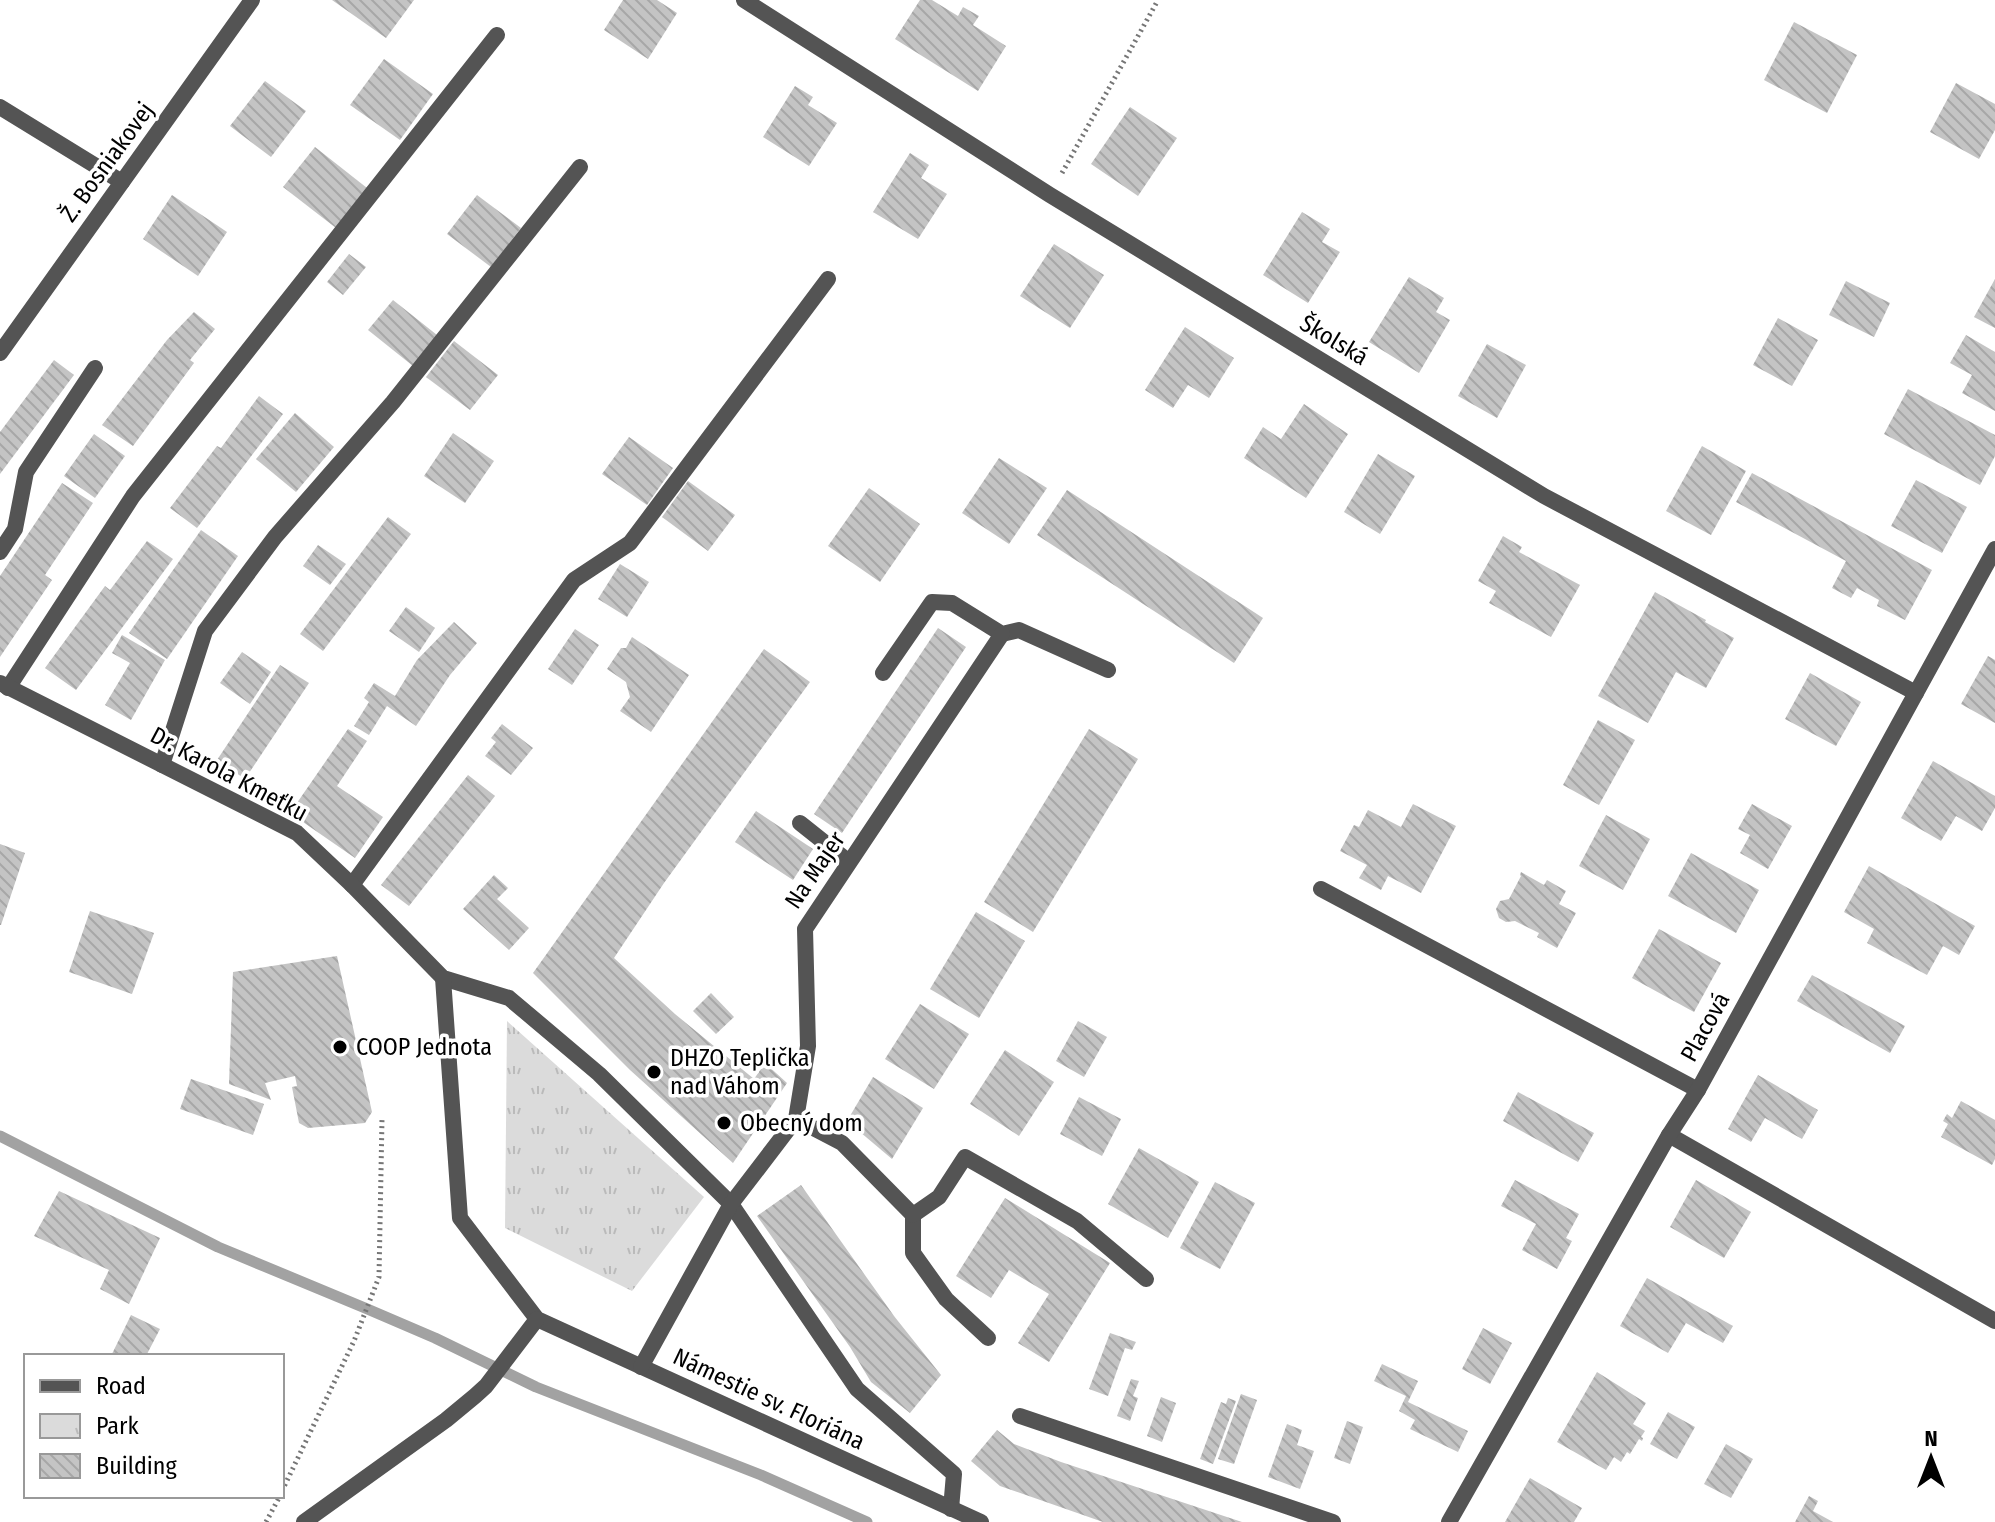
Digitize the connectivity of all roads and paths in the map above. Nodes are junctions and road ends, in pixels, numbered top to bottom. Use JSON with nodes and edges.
{"nodes":[{"id":1,"x":252,"y":0,"type":"edge"},
{"id":2,"x":744,"y":0,"type":"edge"},
{"id":3,"x":1158,"y":0,"type":"edge"},
{"id":4,"x":497,"y":35,"type":"dead end"},
{"id":5,"x":0,"y":107,"type":"edge"},
{"id":6,"x":580,"y":167,"type":"dead end"},
{"id":7,"x":122,"y":182,"type":"junction"},
{"id":8,"x":1050,"y":195,"type":"junction"},
{"id":9,"x":828,"y":279,"type":"dead end"},
{"id":10,"x":0,"y":353,"type":"edge"},
{"id":11,"x":95,"y":368,"type":"dead end"},
{"id":12,"x":1995,"y":549,"type":"edge"},
{"id":13,"x":0,"y":552,"type":"edge"},
{"id":14,"x":1002,"y":634,"type":"junction"},
{"id":15,"x":1108,"y":670,"type":"dead end"},
{"id":16,"x":883,"y":673,"type":"dead end"},
{"id":17,"x":4,"y":686,"type":"edge"},
{"id":18,"x":1916,"y":693,"type":"junction"},
{"id":19,"x":162,"y":765,"type":"junction"},
{"id":20,"x":800,"y":823,"type":"dead end"},
{"id":21,"x":849,"y":862,"type":"junction"},
{"id":22,"x":352,"y":885,"type":"junction"},
{"id":23,"x":1321,"y":889,"type":"dead end"},
{"id":24,"x":443,"y":978,"type":"junction"},
{"id":25,"x":1698,"y":1090,"type":"junction"},
{"id":26,"x":382,"y":1119,"type":"dead end"},
{"id":27,"x":796,"y":1119,"type":"junction"},
{"id":28,"x":1669,"y":1135,"type":"junction"},
{"id":29,"x":731,"y":1204,"type":"junction"},
{"id":30,"x":913,"y":1215,"type":"junction"},
{"id":31,"x":1146,"y":1279,"type":"dead end"},
{"id":32,"x":537,"y":1319,"type":"junction"},
{"id":33,"x":1995,"y":1321,"type":"edge"},
{"id":34,"x":988,"y":1338,"type":"dead end"},
{"id":35,"x":641,"y":1367,"type":"junction"},
{"id":36,"x":1020,"y":1416,"type":"dead end"},
{"id":37,"x":284,"y":1488,"type":"edge"},
{"id":38,"x":279,"y":1498,"type":"edge"},
{"id":39,"x":951,"y":1509,"type":"junction"},
{"id":40,"x":266,"y":1522,"type":"edge"},
{"id":41,"x":304,"y":1522,"type":"edge"},
{"id":42,"x":981,"y":1522,"type":"edge"},
{"id":43,"x":1333,"y":1522,"type":"edge"},
{"id":44,"x":1449,"y":1522,"type":"edge"}],
"edges":[{"from":1,"to":7,"type":"street","name":"Ž. Bosniakovej"},
{"from":2,"to":8,"type":"street","name":"Školská"},
{"from":3,"to":8,"type":"path"},
{"from":4,"to":17,"type":"street"},
{"from":5,"to":7,"type":"street"},
{"from":6,"to":19,"type":"street"},
{"from":7,"to":10,"type":"street","name":"Ž. Bosniakovej"},
{"from":8,"to":18,"type":"street","name":"Školská"},
{"from":9,"to":22,"type":"street"},
{"from":11,"to":13,"type":"street"},
{"from":12,"to":18,"type":"street","name":"Placová"},
{"from":14,"to":15,"type":"street"},
{"from":14,"to":16,"type":"street"},
{"from":14,"to":21,"type":"street","name":"Na Majer"},
{"from":17,"to":19,"type":"street","name":"Dr. Karola Kmeťku"},
{"from":18,"to":25,"type":"street","name":"Placová"},
{"from":19,"to":22,"type":"street","name":"Dr. Karola Kmeťku"},
{"from":20,"to":21,"type":"street"},
{"from":21,"to":27,"type":"street","name":"Na Majer"},
{"from":22,"to":24,"type":"street","name":"Dr. Karola Kmeťku"},
{"from":23,"to":25,"type":"street"},
{"from":24,"to":29,"type":"street"},
{"from":24,"to":32,"type":"street","name":"Námestie sv. Floriána"},
{"from":25,"to":28,"type":"street","name":"Placová"},
{"from":26,"to":37,"type":"path"},
{"from":27,"to":29,"type":"street","name":"Na Majer"},
{"from":27,"to":30,"type":"street"},
{"from":28,"to":33,"type":"street"},
{"from":28,"to":44,"type":"street","name":"Placová"},
{"from":29,"to":35,"type":"street","name":"Na Majer"},
{"from":29,"to":39,"type":"street"},
{"from":30,"to":31,"type":"street"},
{"from":30,"to":34,"type":"street"},
{"from":32,"to":35,"type":"street","name":"Námestie sv. Floriána"},
{"from":32,"to":41,"type":"street"},
{"from":35,"to":39,"type":"street","name":"Námestie sv. Floriána"},
{"from":36,"to":43,"type":"street"},
{"from":38,"to":40,"type":"path"},
{"from":39,"to":42,"type":"street","name":"Námestie sv. Floriána"}]}
